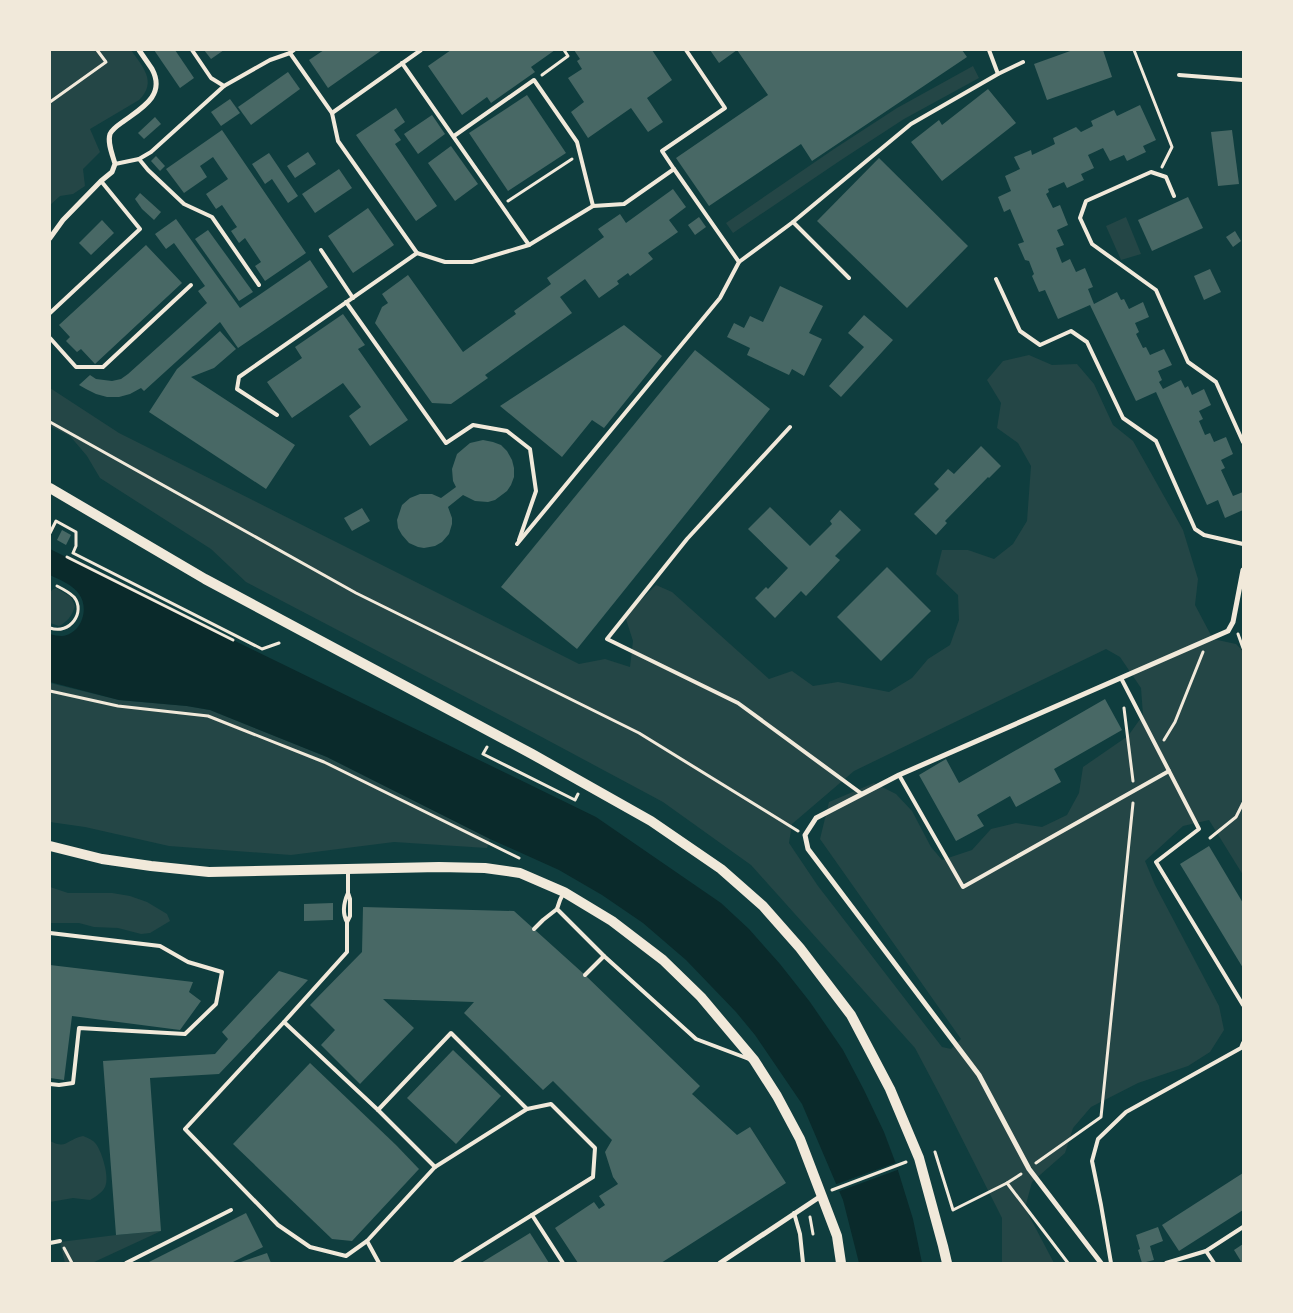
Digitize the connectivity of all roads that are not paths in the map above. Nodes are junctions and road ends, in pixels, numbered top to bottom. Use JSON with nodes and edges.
{"nodes":[{"id":1,"x":139,"y":50,"type":"edge"},
{"id":2,"x":192,"y":50,"type":"edge"},
{"id":3,"x":421,"y":50,"type":"edge"},
{"id":4,"x":686,"y":50,"type":"edge"},
{"id":5,"x":989,"y":50,"type":"edge"},
{"id":6,"x":292,"y":51,"type":"edge"},
{"id":7,"x":1023,"y":62,"type":"dead end"},
{"id":8,"x":402,"y":63,"type":"junction"},
{"id":9,"x":998,"y":74,"type":"junction"},
{"id":10,"x":1179,"y":75,"type":"dead end"},
{"id":11,"x":1243,"y":80,"type":"edge"},
{"id":12,"x":224,"y":86,"type":"junction"},
{"id":13,"x":332,"y":113,"type":"junction"},
{"id":14,"x":454,"y":136,"type":"junction"},
{"id":15,"x":139,"y":159,"type":"junction"},
{"id":16,"x":116,"y":164,"type":"junction"},
{"id":17,"x":674,"y":169,"type":"junction"},
{"id":18,"x":101,"y":181,"type":"junction"},
{"id":19,"x":1174,"y":196,"type":"dead end"},
{"id":20,"x":593,"y":206,"type":"junction"},
{"id":21,"x":793,"y":222,"type":"junction"},
{"id":22,"x":50,"y":238,"type":"edge"},
{"id":23,"x":529,"y":245,"type":"junction"},
{"id":24,"x":321,"y":250,"type":"dead end"},
{"id":25,"x":417,"y":252,"type":"junction"},
{"id":26,"x":739,"y":262,"type":"junction"},
{"id":27,"x":849,"y":278,"type":"dead end"},
{"id":28,"x":996,"y":279,"type":"dead end"},
{"id":29,"x":191,"y":285,"type":"dead end"},
{"id":30,"x":259,"y":286,"type":"dead end"},
{"id":31,"x":353,"y":298,"type":"junction"},
{"id":32,"x":346,"y":302,"type":"junction"},
{"id":33,"x":50,"y":313,"type":"edge"},
{"id":34,"x":50,"y":338,"type":"edge"},
{"id":35,"x":277,"y":415,"type":"dead end"},
{"id":36,"x":790,"y":427,"type":"dead end"},
{"id":37,"x":1243,"y":442,"type":"edge"},
{"id":38,"x":50,"y":488,"type":"edge"},
{"id":39,"x":1243,"y":544,"type":"edge"},
{"id":40,"x":1243,"y":570,"type":"edge"},
{"id":41,"x":1121,"y":678,"type":"junction"},
{"id":42,"x":1169,"y":771,"type":"junction"},
{"id":43,"x":899,"y":775,"type":"junction"},
{"id":44,"x":862,"y":794,"type":"junction"},
{"id":45,"x":50,"y":846,"type":"edge"},
{"id":46,"x":348,"y":869,"type":"junction"},
{"id":47,"x":564,"y":892,"type":"junction"},
{"id":48,"x":557,"y":909,"type":"junction"},
{"id":49,"x":534,"y":929,"type":"dead end"},
{"id":50,"x":50,"y":933,"type":"edge"},
{"id":51,"x":604,"y":956,"type":"junction"},
{"id":52,"x":585,"y":976,"type":"dead end"},
{"id":53,"x":1243,"y":1005,"type":"edge"},
{"id":54,"x":284,"y":1022,"type":"junction"},
{"id":55,"x":1243,"y":1044,"type":"edge"},
{"id":56,"x":754,"y":1060,"type":"junction"},
{"id":57,"x":50,"y":1084,"type":"edge"},
{"id":58,"x":527,"y":1109,"type":"junction"},
{"id":59,"x":378,"y":1110,"type":"junction"},
{"id":60,"x":435,"y":1168,"type":"junction"},
{"id":61,"x":822,"y":1196,"type":"junction"},
{"id":62,"x":231,"y":1210,"type":"dead end"},
{"id":63,"x":794,"y":1213,"type":"junction"},
{"id":64,"x":532,"y":1215,"type":"junction"},
{"id":65,"x":1243,"y":1227,"type":"edge"},
{"id":66,"x":367,"y":1241,"type":"junction"},
{"id":67,"x":60,"y":1242,"type":"road end"},
{"id":68,"x":50,"y":1243,"type":"edge"},
{"id":69,"x":1206,"y":1251,"type":"junction"},
{"id":70,"x":346,"y":1256,"type":"junction"},
{"id":71,"x":126,"y":1263,"type":"edge"},
{"id":72,"x":343,"y":1263,"type":"edge"},
{"id":73,"x":380,"y":1263,"type":"edge"},
{"id":74,"x":455,"y":1263,"type":"edge"},
{"id":75,"x":562,"y":1263,"type":"edge"},
{"id":76,"x":720,"y":1263,"type":"edge"},
{"id":77,"x":803,"y":1263,"type":"edge"},
{"id":78,"x":841,"y":1263,"type":"edge"},
{"id":79,"x":947,"y":1263,"type":"edge"},
{"id":80,"x":1101,"y":1263,"type":"edge"},
{"id":81,"x":1111,"y":1263,"type":"edge"},
{"id":82,"x":1166,"y":1263,"type":"edge"},
{"id":83,"x":1214,"y":1263,"type":"edge"}],
"edges":[{"from":1,"to":16,"type":"street"},
{"from":2,"to":12,"type":"lane"},
{"from":3,"to":8,"type":"lane"},
{"from":4,"to":17,"type":"lane"},
{"from":5,"to":9,"type":"lane"},
{"from":6,"to":12,"type":"lane"},
{"from":6,"to":13,"type":"lane"},
{"from":7,"to":9,"type":"lane"},
{"from":8,"to":13,"type":"lane"},
{"from":8,"to":14,"type":"lane"},
{"from":9,"to":21,"type":"lane"},
{"from":10,"to":11,"type":"lane"},
{"from":12,"to":15,"type":"lane"},
{"from":13,"to":25,"type":"lane"},
{"from":14,"to":20,"type":"lane"},
{"from":14,"to":23,"type":"lane"},
{"from":15,"to":16,"type":"lane"},
{"from":15,"to":30,"type":"lane"},
{"from":16,"to":18,"type":"street"},
{"from":17,"to":20,"type":"lane"},
{"from":17,"to":26,"type":"lane"},
{"from":18,"to":22,"type":"street"},
{"from":18,"to":33,"type":"lane"},
{"from":19,"to":37,"type":"lane"},
{"from":20,"to":23,"type":"lane"},
{"from":21,"to":26,"type":"lane"},
{"from":21,"to":27,"type":"lane"},
{"from":23,"to":25,"type":"lane"},
{"from":24,"to":31,"type":"lane"},
{"from":25,"to":31,"type":"lane"},
{"from":26,"to":32,"type":"lane"},
{"from":28,"to":39,"type":"lane"},
{"from":29,"to":34,"type":"lane"},
{"from":31,"to":32,"type":"lane"},
{"from":32,"to":35,"type":"lane"},
{"from":36,"to":44,"type":"lane"},
{"from":38,"to":79,"type":"main road"},
{"from":40,"to":41,"type":"street"},
{"from":41,"to":42,"type":"lane"},
{"from":41,"to":43,"type":"street"},
{"from":42,"to":43,"type":"lane"},
{"from":42,"to":53,"type":"lane"},
{"from":43,"to":44,"type":"street"},
{"from":44,"to":80,"type":"street"},
{"from":45,"to":46,"type":"main road"},
{"from":46,"to":47,"type":"main road"},
{"from":46,"to":54,"type":"lane"},
{"from":47,"to":48,"type":"lane"},
{"from":47,"to":56,"type":"main road"},
{"from":48,"to":49,"type":"lane"},
{"from":48,"to":51,"type":"lane"},
{"from":50,"to":57,"type":"lane"},
{"from":51,"to":52,"type":"lane"},
{"from":51,"to":56,"type":"lane"},
{"from":54,"to":59,"type":"lane"},
{"from":54,"to":70,"type":"lane"},
{"from":55,"to":81,"type":"lane"},
{"from":56,"to":61,"type":"main road"},
{"from":58,"to":59,"type":"lane"},
{"from":58,"to":60,"type":"lane"},
{"from":58,"to":64,"type":"lane"},
{"from":59,"to":60,"type":"lane"},
{"from":60,"to":66,"type":"lane"},
{"from":61,"to":63,"type":"street"},
{"from":61,"to":78,"type":"main road"},
{"from":62,"to":71,"type":"lane"},
{"from":63,"to":76,"type":"street"},
{"from":63,"to":77,"type":"lane"},
{"from":64,"to":74,"type":"lane"},
{"from":64,"to":75,"type":"lane"},
{"from":65,"to":69,"type":"lane"},
{"from":66,"to":70,"type":"lane"},
{"from":66,"to":73,"type":"lane"},
{"from":67,"to":68,"type":"lane"},
{"from":69,"to":82,"type":"lane"},
{"from":69,"to":83,"type":"lane"},
{"from":70,"to":72,"type":"lane"}]}
